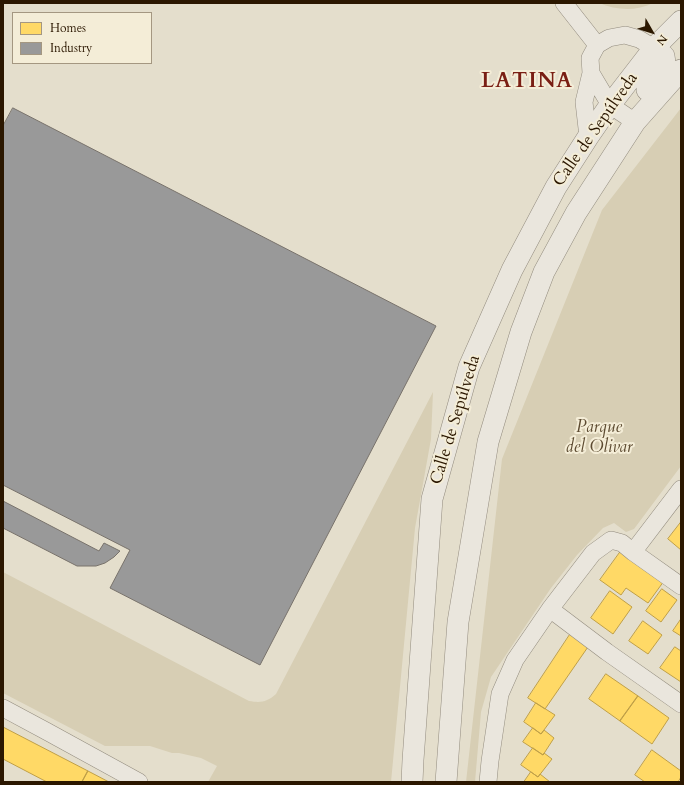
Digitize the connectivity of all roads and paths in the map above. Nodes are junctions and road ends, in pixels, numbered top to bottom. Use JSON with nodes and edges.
{"nodes":[{"id":1,"x":564,"y":3,"type":"edge"},
{"id":2,"x":681,"y":21,"type":"edge"},
{"id":3,"x":597,"y":45,"type":"junction"},
{"id":4,"x":654,"y":48,"type":"junction"},
{"id":5,"x":681,"y":70,"type":"edge"},
{"id":6,"x":591,"y":73,"type":"junction"},
{"id":7,"x":610,"y":105,"type":"junction"},
{"id":8,"x":635,"y":122,"type":"junction"},
{"id":9,"x":588,"y":137,"type":"junction"},
{"id":10,"x":681,"y":489,"type":"edge"},
{"id":11,"x":633,"y":552,"type":"junction"},
{"id":12,"x":681,"y":586,"type":"edge"},
{"id":13,"x":550,"y":609,"type":"junction"},
{"id":14,"x":681,"y":704,"type":"edge"},
{"id":15,"x":3,"y":708,"type":"edge"},
{"id":16,"x":139,"y":782,"type":"edge"},
{"id":17,"x":412,"y":782,"type":"edge"},
{"id":18,"x":446,"y":782,"type":"edge"},
{"id":19,"x":488,"y":782,"type":"edge"}],
"edges":[{"from":1,"to":3,"type":"street"},
{"from":2,"to":4,"type":"street","name":"Calle de Sepúlveda"},
{"from":3,"to":4,"type":"street"},
{"from":3,"to":6,"type":"street"},
{"from":4,"to":7,"type":"street","name":"Calle de Sepúlveda"},
{"from":4,"to":8,"type":"street"},
{"from":5,"to":8,"type":"street","name":"Calle de Sepúlveda"},
{"from":6,"to":7,"type":"street"},
{"from":6,"to":9,"type":"street"},
{"from":7,"to":8,"type":"street"},
{"from":7,"to":9,"type":"street","name":"Calle de Sepúlveda"},
{"from":8,"to":18,"type":"street","name":"Calle de Sepúlveda"},
{"from":9,"to":17,"type":"street","name":"Calle de Sepúlveda"},
{"from":10,"to":11,"type":"street"},
{"from":11,"to":12,"type":"street"},
{"from":11,"to":13,"type":"street"},
{"from":13,"to":14,"type":"street"},
{"from":13,"to":19,"type":"street"},
{"from":15,"to":16,"type":"street"}]}
